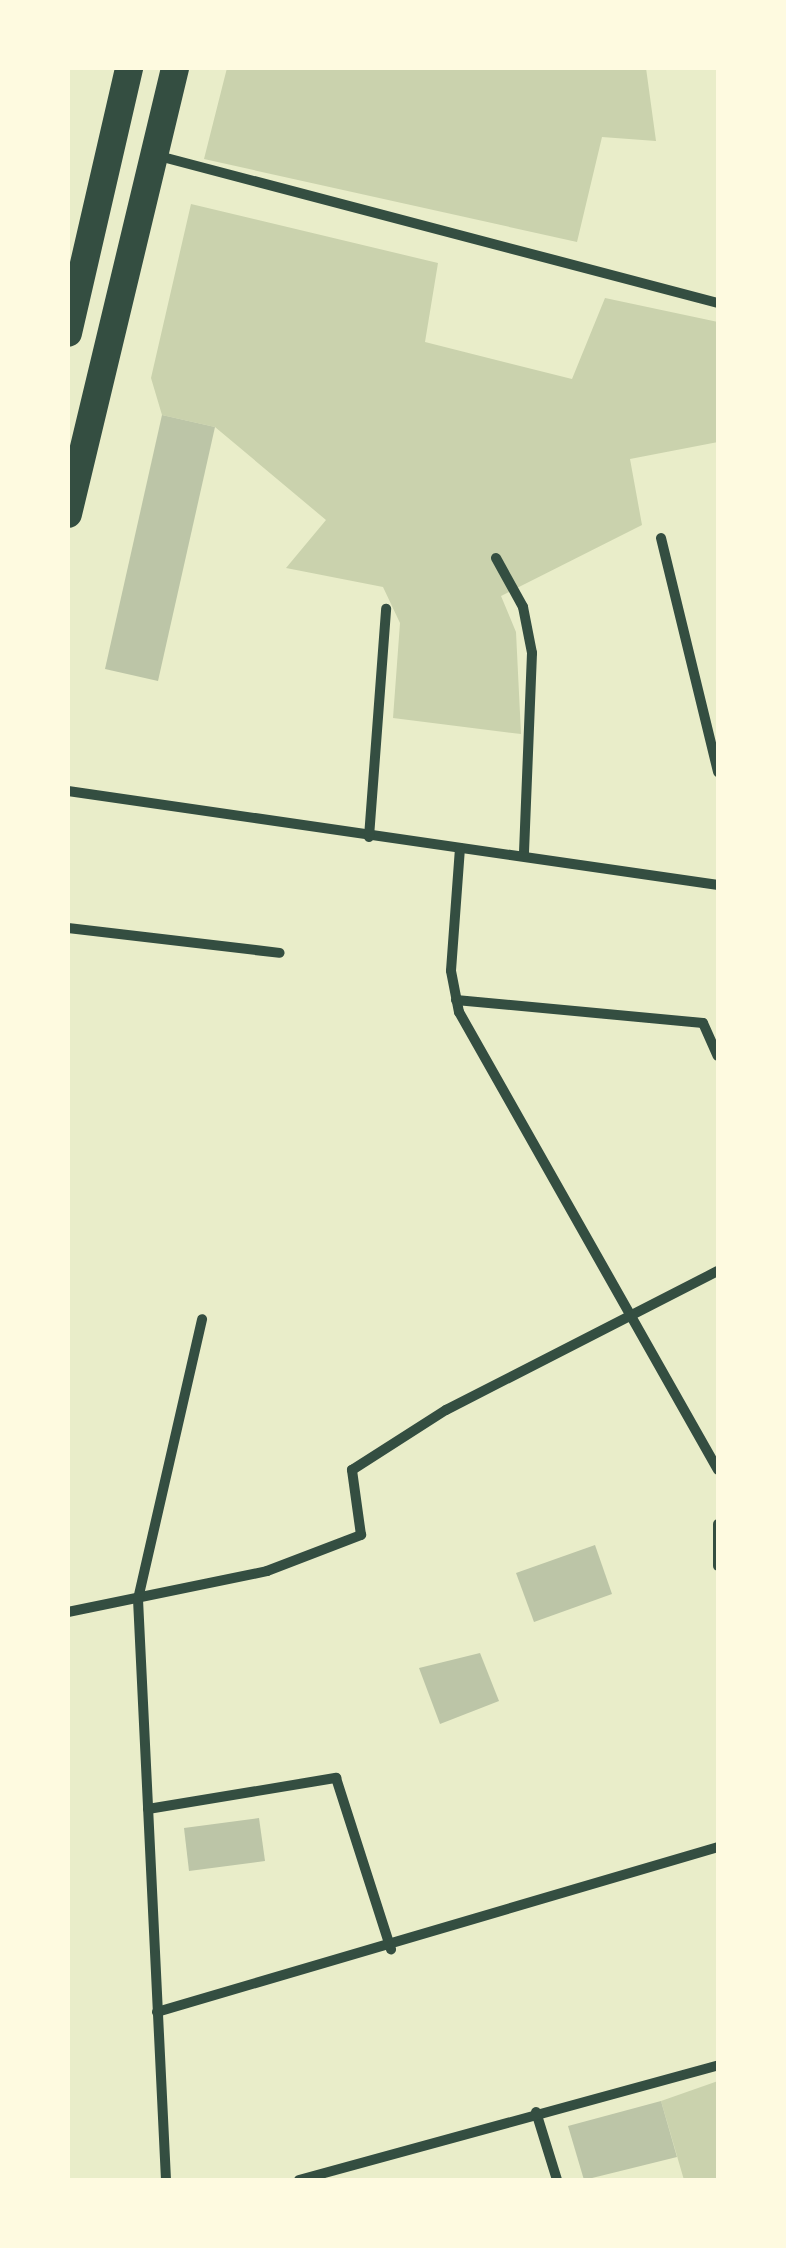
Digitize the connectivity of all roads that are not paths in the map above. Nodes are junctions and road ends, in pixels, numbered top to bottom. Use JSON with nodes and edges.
{"nodes":[{"id":1,"x":130,"y":68,"type":"edge"},
{"id":2,"x":175,"y":68,"type":"edge"},
{"id":3,"x":154,"y":154,"type":"junction"},
{"id":4,"x":718,"y":302,"type":"edge"},
{"id":5,"x":68,"y":333,"type":"edge"},
{"id":6,"x":68,"y":514,"type":"edge"},
{"id":7,"x":661,"y":538,"type":"dead end"},
{"id":8,"x":496,"y":558,"type":"dead end"},
{"id":9,"x":386,"y":609,"type":"dead end"},
{"id":10,"x":718,"y":772,"type":"edge"},
{"id":11,"x":68,"y":790,"type":"edge"},
{"id":12,"x":369,"y":837,"type":"junction"},
{"id":13,"x":460,"y":848,"type":"junction"},
{"id":14,"x":524,"y":856,"type":"junction"},
{"id":15,"x":718,"y":886,"type":"edge"},
{"id":16,"x":68,"y":928,"type":"edge"},
{"id":17,"x":280,"y":953,"type":"dead end"},
{"id":18,"x":456,"y":1000,"type":"junction"},
{"id":19,"x":718,"y":1056,"type":"edge"},
{"id":20,"x":718,"y":1271,"type":"edge"},
{"id":21,"x":627,"y":1318,"type":"junction"},
{"id":22,"x":202,"y":1319,"type":"dead end"},
{"id":23,"x":718,"y":1470,"type":"edge"},
{"id":24,"x":718,"y":1524,"type":"edge"},
{"id":25,"x":718,"y":1566,"type":"edge"},
{"id":26,"x":138,"y":1599,"type":"junction"},
{"id":27,"x":68,"y":1612,"type":"edge"},
{"id":28,"x":148,"y":1809,"type":"junction"},
{"id":29,"x":718,"y":1846,"type":"edge"},
{"id":30,"x":391,"y":1950,"type":"junction"},
{"id":31,"x":157,"y":2012,"type":"junction"},
{"id":32,"x":718,"y":2066,"type":"edge"},
{"id":33,"x":536,"y":2112,"type":"junction"},
{"id":34,"x":166,"y":2180,"type":"edge"},
{"id":35,"x":299,"y":2180,"type":"edge"},
{"id":36,"x":557,"y":2180,"type":"edge"}],
"edges":[{"from":1,"to":5,"type":"highway"},
{"from":2,"to":3,"type":"highway"},
{"from":3,"to":4,"type":"street"},
{"from":3,"to":6,"type":"highway"},
{"from":7,"to":10,"type":"street"},
{"from":8,"to":14,"type":"street"},
{"from":9,"to":12,"type":"street"},
{"from":11,"to":12,"type":"street"},
{"from":12,"to":13,"type":"street"},
{"from":13,"to":14,"type":"street"},
{"from":13,"to":18,"type":"street"},
{"from":14,"to":15,"type":"street"},
{"from":16,"to":17,"type":"street"},
{"from":18,"to":19,"type":"street"},
{"from":18,"to":21,"type":"street"},
{"from":20,"to":21,"type":"street"},
{"from":21,"to":23,"type":"street"},
{"from":21,"to":26,"type":"street"},
{"from":22,"to":26,"type":"street"},
{"from":24,"to":25,"type":"street"},
{"from":26,"to":27,"type":"street"},
{"from":26,"to":28,"type":"street"},
{"from":28,"to":30,"type":"street"},
{"from":28,"to":31,"type":"street"},
{"from":29,"to":30,"type":"street"},
{"from":30,"to":31,"type":"street"},
{"from":31,"to":34,"type":"street"},
{"from":32,"to":33,"type":"street"},
{"from":33,"to":35,"type":"street"},
{"from":33,"to":36,"type":"street"}]}
